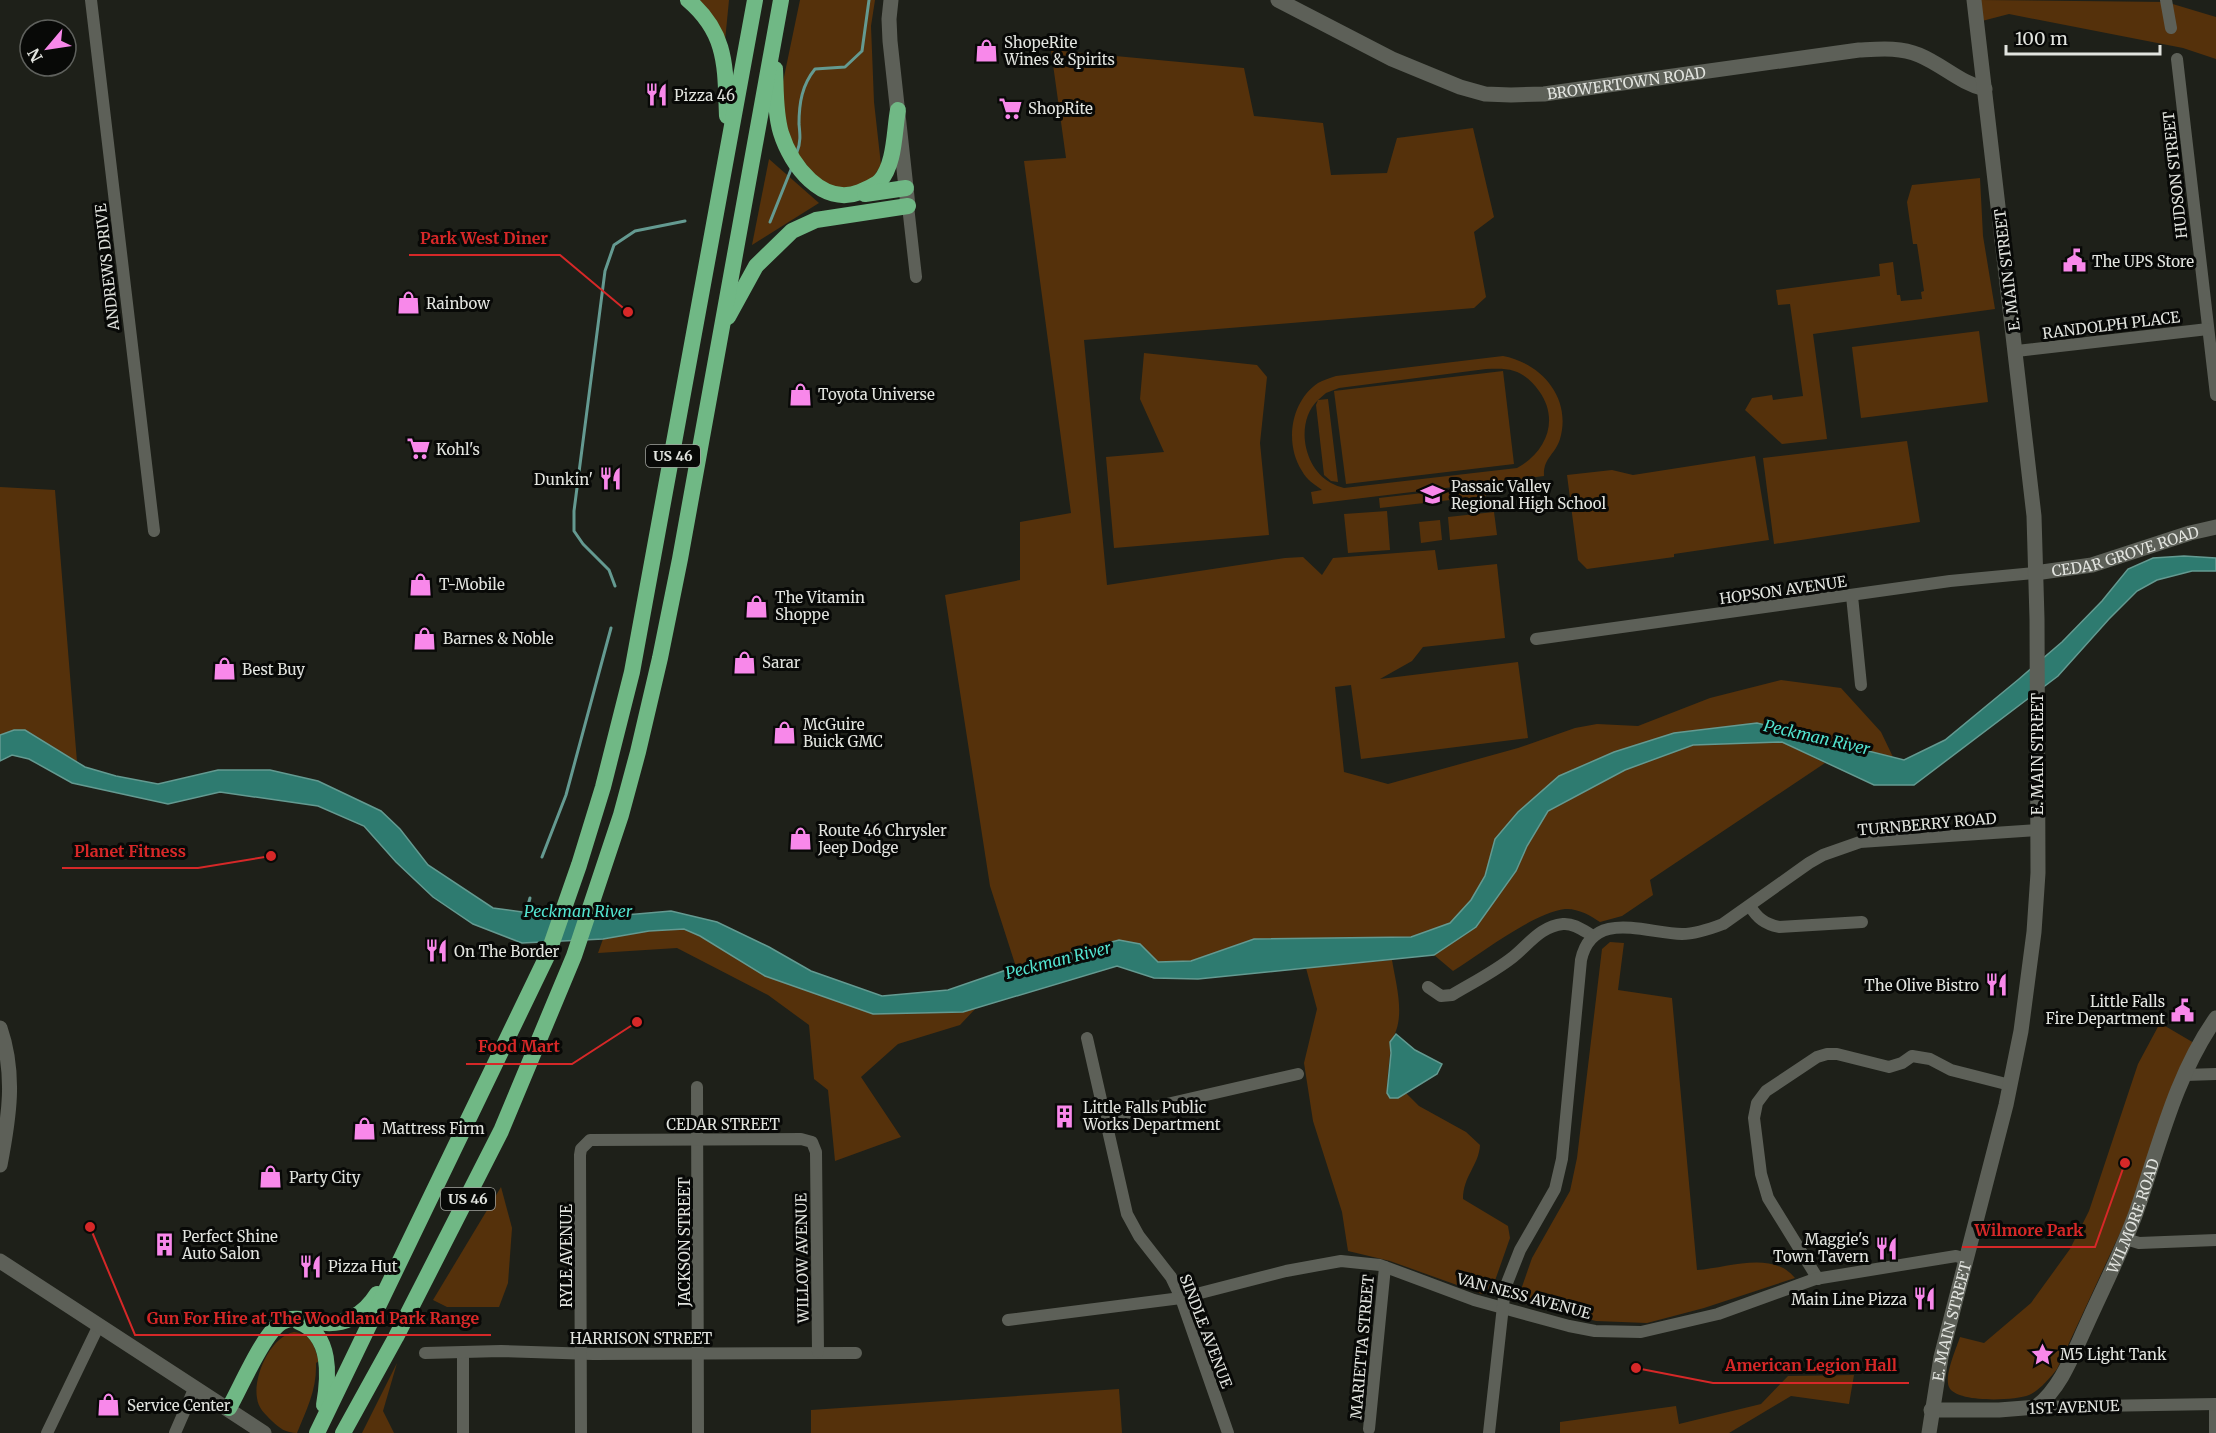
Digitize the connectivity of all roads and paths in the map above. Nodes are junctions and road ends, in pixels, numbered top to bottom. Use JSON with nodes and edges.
{"nodes":[{"id":1,"x":91,"y":0,"type":"edge"},
{"id":2,"x":688,"y":0,"type":"edge"},
{"id":3,"x":755,"y":0,"type":"edge"},
{"id":4,"x":781,"y":0,"type":"edge"},
{"id":5,"x":891,"y":0,"type":"edge"},
{"id":6,"x":1278,"y":0,"type":"edge"},
{"id":7,"x":1974,"y":0,"type":"edge"},
{"id":8,"x":2166,"y":0,"type":"edge"},
{"id":9,"x":2171,"y":28,"type":"dead end"},
{"id":10,"x":774,"y":40,"type":"junction"},
{"id":11,"x":2177,"y":59,"type":"dead end"},
{"id":12,"x":1985,"y":89,"type":"junction"},
{"id":13,"x":898,"y":110,"type":"junction"},
{"id":14,"x":728,"y":148,"type":"junction"},
{"id":15,"x":906,"y":188,"type":"junction"},
{"id":16,"x":849,"y":196,"type":"junction"},
{"id":17,"x":908,"y":206,"type":"junction"},
{"id":18,"x":916,"y":277,"type":"dead end"},
{"id":19,"x":2208,"y":329,"type":"junction"},
{"id":20,"x":720,"y":334,"type":"junction"},
{"id":21,"x":2017,"y":351,"type":"junction"},
{"id":22,"x":2216,"y":395,"type":"edge"},
{"id":23,"x":2216,"y":527,"type":"edge"},
{"id":24,"x":154,"y":531,"type":"dead end"},
{"id":25,"x":2035,"y":573,"type":"junction"},
{"id":26,"x":1852,"y":596,"type":"junction"},
{"id":27,"x":1536,"y":639,"type":"dead end"},
{"id":28,"x":1861,"y":686,"type":"dead end"},
{"id":29,"x":2038,"y":830,"type":"junction"},
{"id":30,"x":1750,"y":906,"type":"junction"},
{"id":31,"x":1862,"y":922,"type":"dead end"},
{"id":32,"x":1593,"y":936,"type":"junction"},
{"id":33,"x":1428,"y":987,"type":"dead end"},
{"id":34,"x":2216,"y":1018,"type":"edge"},
{"id":35,"x":0,"y":1028,"type":"edge"},
{"id":36,"x":1087,"y":1038,"type":"dead end"},
{"id":37,"x":1298,"y":1074,"type":"dead end"},
{"id":38,"x":2216,"y":1074,"type":"edge"},
{"id":39,"x":2185,"y":1075,"type":"junction"},
{"id":40,"x":2010,"y":1085,"type":"junction"},
{"id":41,"x":697,"y":1086,"type":"dead end"},
{"id":42,"x":1106,"y":1118,"type":"junction"},
{"id":43,"x":611,"y":1139,"type":"joint"},
{"id":44,"x":698,"y":1139,"type":"junction"},
{"id":45,"x":816,"y":1163,"type":"joint"},
{"id":46,"x":0,"y":1165,"type":"edge"},
{"id":47,"x":411,"y":1237,"type":"junction"},
{"id":48,"x":2126,"y":1239,"type":"junction"},
{"id":49,"x":2216,"y":1240,"type":"edge"},
{"id":50,"x":1966,"y":1259,"type":"junction"},
{"id":51,"x":0,"y":1261,"type":"edge"},
{"id":52,"x":1385,"y":1267,"type":"junction"},
{"id":53,"x":1818,"y":1279,"type":"junction"},
{"id":54,"x":1181,"y":1299,"type":"junction"},
{"id":55,"x":1502,"y":1308,"type":"junction"},
{"id":56,"x":293,"y":1319,"type":"junction"},
{"id":57,"x":1008,"y":1320,"type":"dead end"},
{"id":58,"x":99,"y":1325,"type":"junction"},
{"id":59,"x":463,"y":1352,"type":"junction"},
{"id":60,"x":818,"y":1352,"type":"junction"},
{"id":61,"x":425,"y":1353,"type":"dead end"},
{"id":62,"x":856,"y":1353,"type":"dead end"},
{"id":63,"x":581,"y":1354,"type":"junction"},
{"id":64,"x":699,"y":1354,"type":"junction"},
{"id":65,"x":195,"y":1387,"type":"junction"},
{"id":66,"x":2215,"y":1404,"type":"edge"},
{"id":67,"x":2036,"y":1407,"type":"junction"},
{"id":68,"x":229,"y":1408,"type":"junction"},
{"id":69,"x":1931,"y":1410,"type":"junction"},
{"id":70,"x":319,"y":1428,"type":"edge"},
{"id":71,"x":1370,"y":1429,"type":"dead end"},
{"id":72,"x":47,"y":1433,"type":"edge"},
{"id":73,"x":175,"y":1433,"type":"edge"},
{"id":74,"x":264,"y":1433,"type":"edge"},
{"id":75,"x":343,"y":1433,"type":"edge"},
{"id":76,"x":463,"y":1433,"type":"edge"},
{"id":77,"x":581,"y":1433,"type":"edge"},
{"id":78,"x":699,"y":1433,"type":"edge"},
{"id":79,"x":1228,"y":1433,"type":"edge"},
{"id":80,"x":1489,"y":1433,"type":"edge"},
{"id":81,"x":1929,"y":1433,"type":"edge"},
{"id":82,"x":2215,"y":1433,"type":"edge"}],
"edges":[{"from":1,"to":24,"type":"street","name":"ANDREWS DRIVE"},
{"from":2,"to":14,"type":"highway"},
{"from":3,"to":14,"type":"highway","number":"US 46"},
{"from":4,"to":10,"type":"highway","number":"US 46"},
{"from":5,"to":13,"type":"street"},
{"from":6,"to":12,"type":"street","name":"BROWERTOWN ROAD"},
{"from":7,"to":12,"type":"street","name":"E. MAIN STREET"},
{"from":8,"to":9,"type":"street"},
{"from":10,"to":16,"type":"highway"},
{"from":10,"to":20,"type":"highway","number":"US 46"},
{"from":11,"to":19,"type":"street","name":"HUDSON STREET"},
{"from":12,"to":21,"type":"street","name":"E. MAIN STREET"},
{"from":13,"to":15,"type":"street"},
{"from":13,"to":16,"type":"highway"},
{"from":14,"to":47,"type":"highway","number":"US 46"},
{"from":15,"to":16,"type":"highway"},
{"from":15,"to":17,"type":"street"},
{"from":17,"to":18,"type":"street"},
{"from":17,"to":20,"type":"highway"},
{"from":19,"to":21,"type":"street","name":"RANDOLPH PLACE"},
{"from":19,"to":22,"type":"street","name":"HUDSON STREET"},
{"from":20,"to":75,"type":"highway","number":"US 46"},
{"from":21,"to":25,"type":"street","name":"E. MAIN STREET"},
{"from":23,"to":25,"type":"street","name":"CEDAR GROVE ROAD"},
{"from":25,"to":26,"type":"street","name":"HOPSON AVENUE"},
{"from":25,"to":29,"type":"street","name":"E. MAIN STREET"},
{"from":26,"to":27,"type":"street","name":"HOPSON AVENUE"},
{"from":26,"to":28,"type":"street"},
{"from":29,"to":30,"type":"street","name":"TURNBERRY ROAD"},
{"from":29,"to":40,"type":"street","name":"E. MAIN STREET"},
{"from":30,"to":31,"type":"street"},
{"from":30,"to":32,"type":"street","name":"TURNBERRY ROAD"},
{"from":32,"to":33,"type":"street"},
{"from":32,"to":55,"type":"street"},
{"from":34,"to":39,"type":"street","name":"WILMORE ROAD"},
{"from":35,"to":46,"type":"street"},
{"from":36,"to":42,"type":"street","name":"SINDLE AVENUE"},
{"from":37,"to":42,"type":"street"},
{"from":38,"to":39,"type":"street"},
{"from":39,"to":48,"type":"street","name":"WILMORE ROAD"},
{"from":40,"to":50,"type":"street","name":"E. MAIN STREET"},
{"from":40,"to":53,"type":"street"},
{"from":41,"to":44,"type":"street","name":"JACKSON STREET"},
{"from":42,"to":54,"type":"street","name":"SINDLE AVENUE"},
{"from":43,"to":44,"type":"street","name":"CEDAR STREET"},
{"from":43,"to":63,"type":"street","name":"RYLE AVENUE"},
{"from":44,"to":45,"type":"street","name":"CEDAR STREET"},
{"from":44,"to":64,"type":"street","name":"JACKSON STREET"},
{"from":45,"to":60,"type":"street","name":"WILLOW AVENUE"},
{"from":47,"to":56,"type":"highway"},
{"from":47,"to":70,"type":"highway","number":"US 46"},
{"from":48,"to":49,"type":"street"},
{"from":48,"to":67,"type":"street","name":"WILMORE ROAD"},
{"from":50,"to":53,"type":"street","name":"VAN NESS AVENUE"},
{"from":50,"to":69,"type":"street","name":"E. MAIN STREET"},
{"from":51,"to":58,"type":"street"},
{"from":52,"to":54,"type":"street","name":"VAN NESS AVENUE"},
{"from":52,"to":55,"type":"street","name":"VAN NESS AVENUE"},
{"from":52,"to":71,"type":"street","name":"MARIETTA STREET"},
{"from":53,"to":55,"type":"street","name":"VAN NESS AVENUE"},
{"from":54,"to":57,"type":"street","name":"VAN NESS AVENUE"},
{"from":54,"to":79,"type":"street","name":"SINDLE AVENUE"},
{"from":55,"to":80,"type":"street"},
{"from":56,"to":68,"type":"highway"},
{"from":56,"to":70,"type":"highway"},
{"from":58,"to":65,"type":"street"},
{"from":58,"to":72,"type":"street"},
{"from":59,"to":61,"type":"street","name":"HARRISON STREET"},
{"from":59,"to":63,"type":"street","name":"HARRISON STREET"},
{"from":59,"to":76,"type":"street"},
{"from":60,"to":62,"type":"street","name":"HARRISON STREET"},
{"from":60,"to":64,"type":"street","name":"HARRISON STREET"},
{"from":63,"to":64,"type":"street","name":"HARRISON STREET"},
{"from":63,"to":77,"type":"street","name":"RYLE AVENUE"},
{"from":64,"to":78,"type":"street","name":"JACKSON STREET"},
{"from":65,"to":68,"type":"street"},
{"from":65,"to":73,"type":"street"},
{"from":66,"to":67,"type":"street","name":"1ST AVENUE"},
{"from":66,"to":82,"type":"street"},
{"from":67,"to":69,"type":"street","name":"1ST AVENUE"},
{"from":68,"to":74,"type":"street"},
{"from":69,"to":81,"type":"street","name":"E. MAIN STREET"}]}
